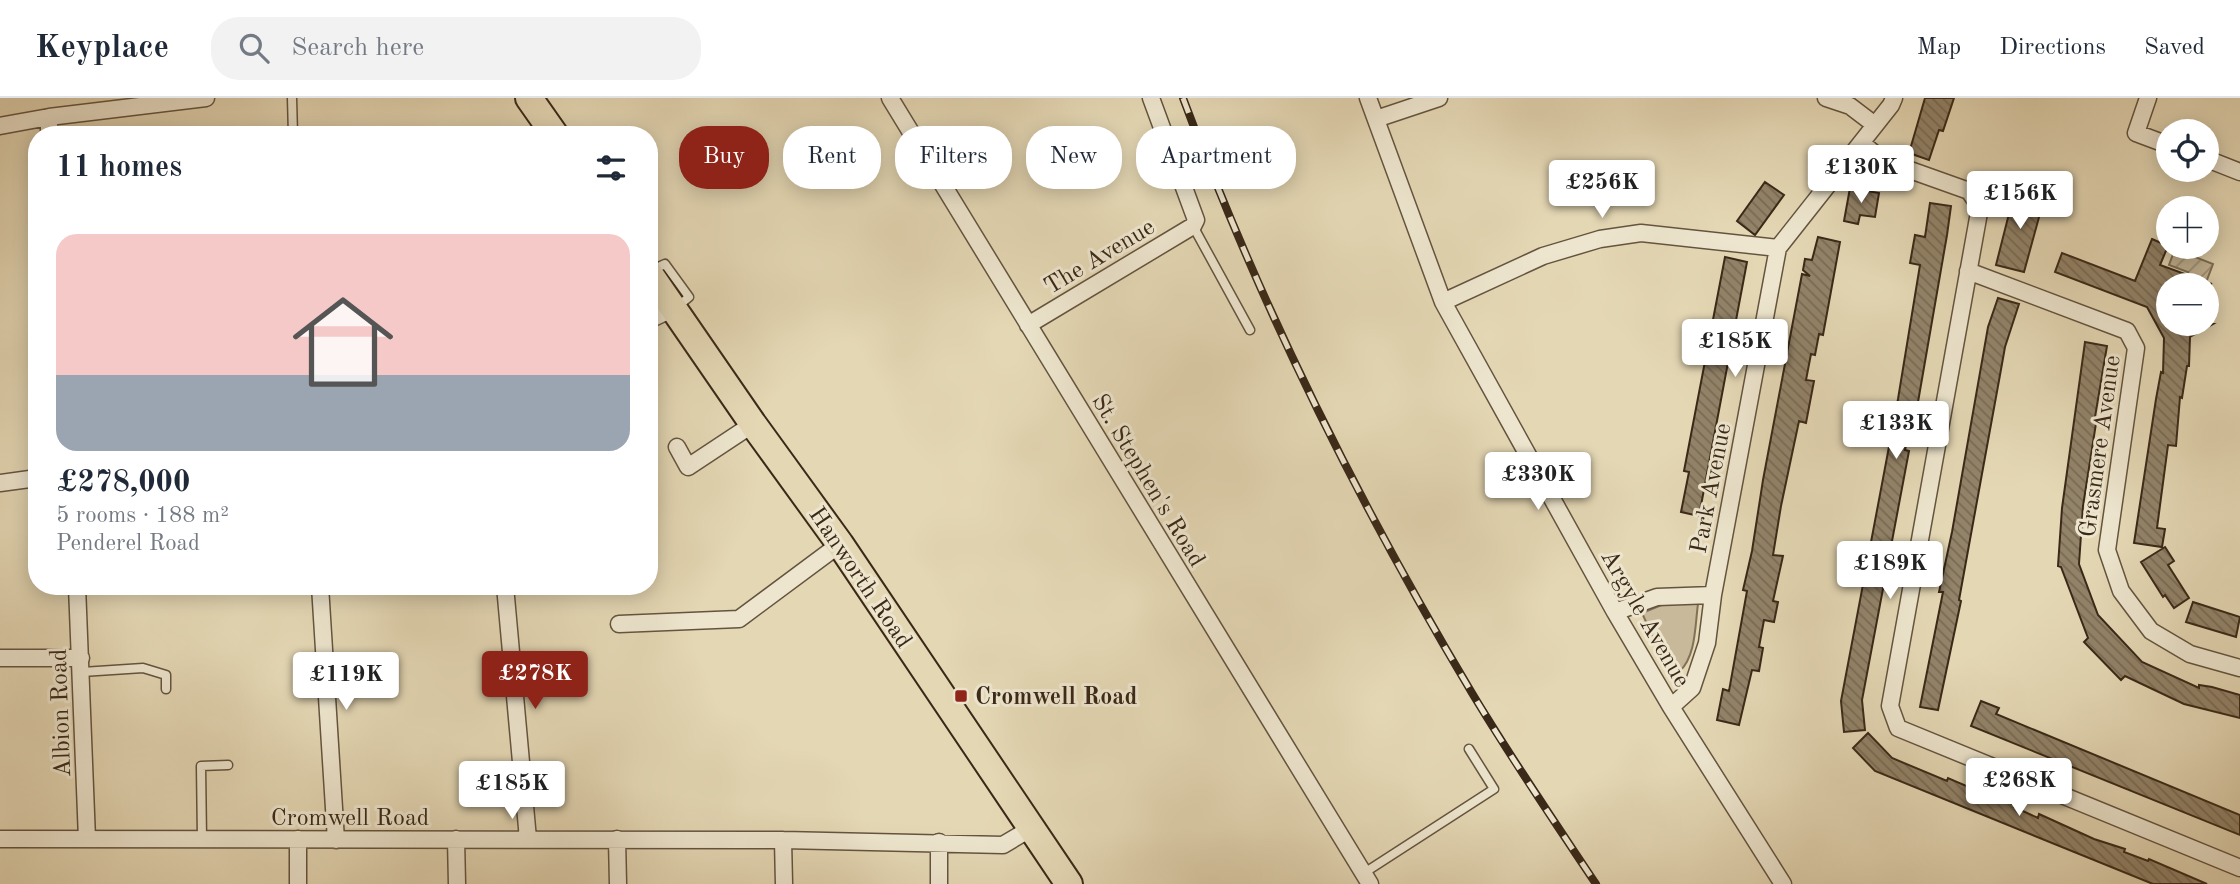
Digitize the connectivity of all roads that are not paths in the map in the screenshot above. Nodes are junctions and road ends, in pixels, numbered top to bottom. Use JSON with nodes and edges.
{"nodes":[{"id":1,"x":206,"y":98,"type":"edge"},
{"id":2,"x":292,"y":98,"type":"edge"},
{"id":3,"x":529,"y":98,"type":"edge"},
{"id":4,"x":890,"y":98,"type":"edge"},
{"id":5,"x":1151,"y":98,"type":"edge"},
{"id":6,"x":1368,"y":98,"type":"edge"},
{"id":7,"x":1439,"y":98,"type":"edge"},
{"id":8,"x":1826,"y":98,"type":"edge"},
{"id":9,"x":1894,"y":98,"type":"edge"},
{"id":10,"x":2148,"y":98,"type":"edge"},
{"id":11,"x":162,"y":101,"type":"edge"},
{"id":12,"x":109,"y":104,"type":"edge"},
{"id":13,"x":50,"y":117,"type":"junction"},
{"id":14,"x":1376,"y":120,"type":"junction"},
{"id":15,"x":1875,"y":125,"type":"junction"},
{"id":16,"x":0,"y":126,"type":"edge"},
{"id":17,"x":50,"y":126,"type":"edge"},
{"id":18,"x":293,"y":126,"type":"edge"},
{"id":19,"x":545,"y":126,"type":"edge"},
{"id":20,"x":2156,"y":140,"type":"edge"},
{"id":21,"x":1862,"y":143,"type":"junction"},
{"id":22,"x":2219,"y":164,"type":"edge"},
{"id":23,"x":2240,"y":172,"type":"edge"},
{"id":24,"x":1193,"y":226,"type":"junction"},
{"id":25,"x":1778,"y":247,"type":"junction"},
{"id":26,"x":1968,"y":271,"type":"junction"},
{"id":27,"x":658,"y":285,"type":"edge"},
{"id":28,"x":1443,"y":302,"type":"junction"},
{"id":29,"x":674,"y":309,"type":"junction"},
{"id":30,"x":658,"y":316,"type":"edge"},
{"id":31,"x":1028,"y":325,"type":"junction"},
{"id":32,"x":1250,"y":330,"type":"dead end"},
{"id":33,"x":753,"y":424,"type":"junction"},
{"id":34,"x":677,"y":447,"type":"dead end"},
{"id":35,"x":28,"y":479,"type":"edge"},
{"id":36,"x":0,"y":483,"type":"edge"},
{"id":37,"x":841,"y":544,"type":"junction"},
{"id":38,"x":77,"y":595,"type":"edge"},
{"id":39,"x":321,"y":595,"type":"edge"},
{"id":40,"x":506,"y":595,"type":"edge"},
{"id":41,"x":1713,"y":595,"type":"junction"},
{"id":42,"x":1615,"y":612,"type":"junction"},
{"id":43,"x":619,"y":624,"type":"dead end"},
{"id":44,"x":0,"y":658,"type":"edge"},
{"id":45,"x":81,"y":665,"type":"junction"},
{"id":46,"x":2240,"y":668,"type":"edge"},
{"id":47,"x":166,"y":689,"type":"dead end"},
{"id":48,"x":1671,"y":707,"type":"junction"},
{"id":49,"x":1469,"y":750,"type":"dead end"},
{"id":50,"x":228,"y":765,"type":"dead end"},
{"id":51,"x":1030,"y":829,"type":"junction"},
{"id":52,"x":0,"y":839,"type":"edge"},
{"id":53,"x":87,"y":839,"type":"junction"},
{"id":54,"x":202,"y":839,"type":"junction"},
{"id":55,"x":298,"y":839,"type":"junction"},
{"id":56,"x":456,"y":839,"type":"junction"},
{"id":57,"x":528,"y":839,"type":"junction"},
{"id":58,"x":617,"y":839,"type":"junction"},
{"id":59,"x":336,"y":840,"type":"junction"},
{"id":60,"x":783,"y":840,"type":"junction"},
{"id":61,"x":939,"y":842,"type":"junction"},
{"id":62,"x":2240,"y":868,"type":"edge"},
{"id":63,"x":1367,"y":878,"type":"edge"},
{"id":64,"x":298,"y":884,"type":"edge"},
{"id":65,"x":457,"y":884,"type":"edge"},
{"id":66,"x":618,"y":884,"type":"edge"},
{"id":67,"x":783,"y":884,"type":"edge"},
{"id":68,"x":939,"y":884,"type":"edge"},
{"id":69,"x":1069,"y":884,"type":"edge"},
{"id":70,"x":1783,"y":884,"type":"edge"}],
"edges":[{"from":1,"to":11,"type":"street"},
{"from":2,"to":18,"type":"lane"},
{"from":3,"to":19,"type":"main road"},
{"from":4,"to":31,"type":"street","name":"St. Stephen's Road"},
{"from":5,"to":24,"type":"street"},
{"from":6,"to":14,"type":"street","name":"Argyle Avenue"},
{"from":7,"to":14,"type":"street"},
{"from":8,"to":15,"type":"street"},
{"from":9,"to":15,"type":"street","name":"Park Avenue"},
{"from":10,"to":20,"type":"street"},
{"from":11,"to":12,"type":"street"},
{"from":12,"to":13,"type":"street"},
{"from":13,"to":16,"type":"street"},
{"from":13,"to":17,"type":"street"},
{"from":14,"to":28,"type":"street","name":"Argyle Avenue"},
{"from":15,"to":21,"type":"street","name":"Park Avenue"},
{"from":21,"to":25,"type":"street","name":"Park Avenue"},
{"from":21,"to":26,"type":"street"},
{"from":22,"to":23,"type":"street"},
{"from":24,"to":31,"type":"street","name":"The Avenue"},
{"from":24,"to":32,"type":"lane"},
{"from":25,"to":28,"type":"street"},
{"from":25,"to":41,"type":"street","name":"Park Avenue"},
{"from":26,"to":46,"type":"street","name":"Grasmere Avenue"},
{"from":26,"to":62,"type":"street"},
{"from":27,"to":29,"type":"main road","name":"Hanworth Road"},
{"from":28,"to":42,"type":"street","name":"Argyle Avenue"},
{"from":29,"to":30,"type":"street"},
{"from":29,"to":33,"type":"main road","name":"Hanworth Road"},
{"from":31,"to":63,"type":"street","name":"St. Stephen's Road"},
{"from":33,"to":34,"type":"street"},
{"from":33,"to":37,"type":"main road","name":"Hanworth Road"},
{"from":35,"to":36,"type":"street"},
{"from":37,"to":43,"type":"street"},
{"from":37,"to":51,"type":"main road","name":"Hanworth Road"},
{"from":38,"to":45,"type":"street","name":"Albion Road"},
{"from":39,"to":59,"type":"street"},
{"from":40,"to":57,"type":"street"},
{"from":41,"to":42,"type":"street"},
{"from":41,"to":48,"type":"street","name":"Park Avenue"},
{"from":42,"to":48,"type":"street","name":"Argyle Avenue"},
{"from":44,"to":45,"type":"street"},
{"from":45,"to":47,"type":"lane"},
{"from":45,"to":53,"type":"street","name":"Albion Road"},
{"from":48,"to":70,"type":"street","name":"Argyle Avenue"},
{"from":49,"to":63,"type":"lane"},
{"from":50,"to":54,"type":"lane"},
{"from":51,"to":61,"type":"street","name":"Cromwell Road"},
{"from":51,"to":69,"type":"main road","name":"Hanworth Road"},
{"from":52,"to":53,"type":"street","name":"Cromwell Road"},
{"from":53,"to":54,"type":"street","name":"Cromwell Road"},
{"from":54,"to":55,"type":"street","name":"Cromwell Road"},
{"from":55,"to":59,"type":"street","name":"Cromwell Road"},
{"from":55,"to":64,"type":"street"},
{"from":56,"to":57,"type":"street","name":"Cromwell Road"},
{"from":56,"to":59,"type":"street","name":"Cromwell Road"},
{"from":56,"to":65,"type":"street"},
{"from":57,"to":58,"type":"street","name":"Cromwell Road"},
{"from":58,"to":60,"type":"street","name":"Cromwell Road"},
{"from":58,"to":66,"type":"street"},
{"from":60,"to":61,"type":"street","name":"Cromwell Road"},
{"from":60,"to":67,"type":"street"},
{"from":61,"to":68,"type":"street"}]}
